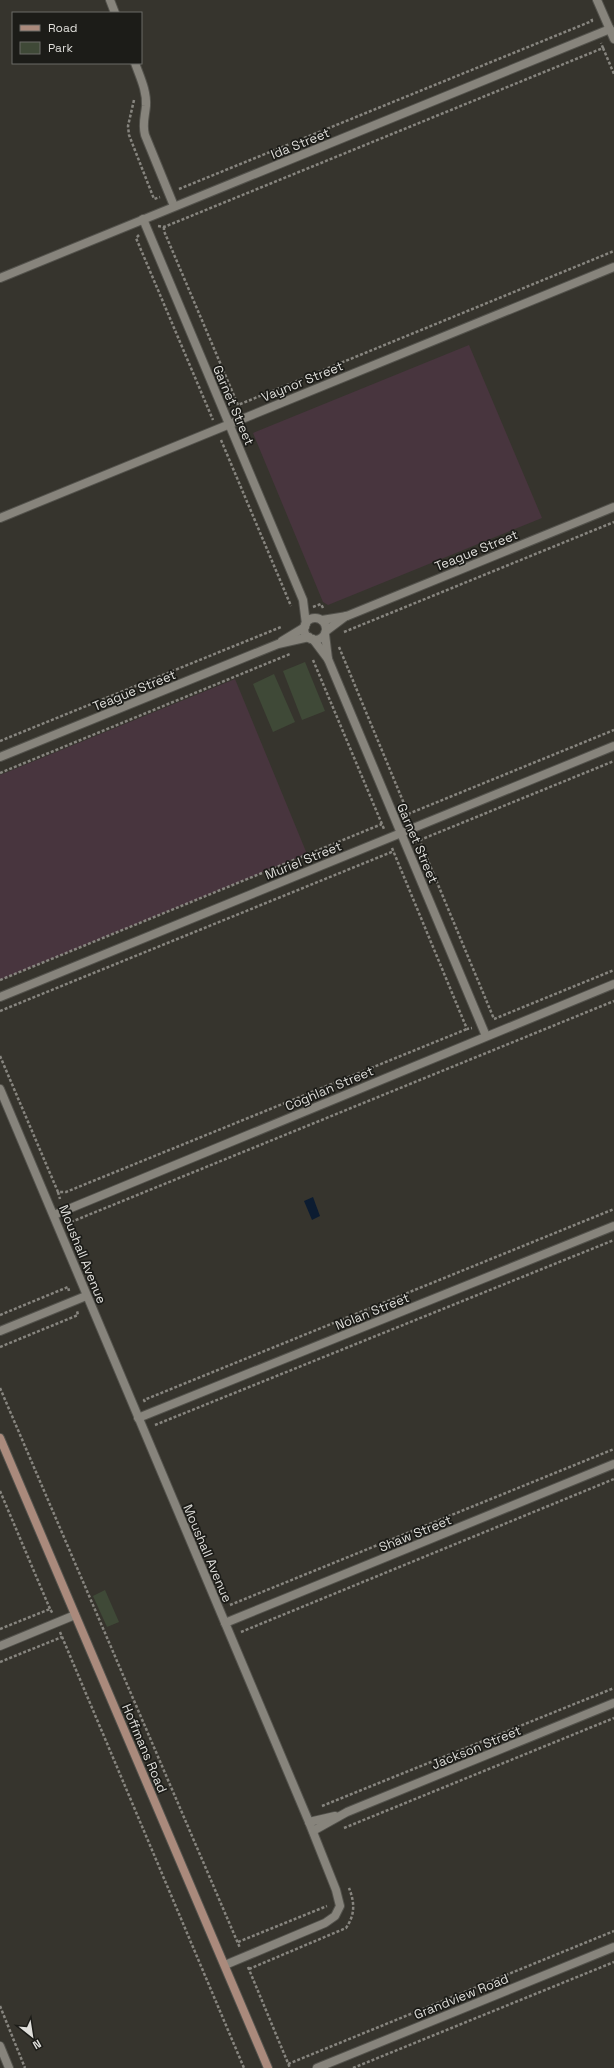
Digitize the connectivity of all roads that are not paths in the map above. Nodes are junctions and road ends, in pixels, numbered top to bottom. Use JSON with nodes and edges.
{"nodes":[{"id":1,"x":110,"y":0,"type":"edge"},
{"id":2,"x":597,"y":0,"type":"edge"},
{"id":3,"x":115,"y":12,"type":"edge"},
{"id":4,"x":610,"y":29,"type":"junction"},
{"id":5,"x":614,"y":40,"type":"edge"},
{"id":6,"x":135,"y":64,"type":"edge"},
{"id":7,"x":174,"y":206,"type":"junction"},
{"id":8,"x":143,"y":219,"type":"junction"},
{"id":9,"x":614,"y":267,"type":"edge"},
{"id":10,"x":0,"y":278,"type":"edge"},
{"id":11,"x":229,"y":424,"type":"junction"},
{"id":12,"x":614,"y":507,"type":"edge"},
{"id":13,"x":0,"y":518,"type":"edge"},
{"id":14,"x":303,"y":600,"type":"junction"},
{"id":15,"x":347,"y":616,"type":"junction"},
{"id":16,"x":320,"y":619,"type":"junction"},
{"id":17,"x":305,"y":625,"type":"junction"},
{"id":18,"x":325,"y":633,"type":"junction"},
{"id":19,"x":296,"y":636,"type":"junction"},
{"id":20,"x":311,"y":638,"type":"junction"},
{"id":21,"x":328,"y":659,"type":"junction"},
{"id":22,"x":614,"y":746,"type":"edge"},
{"id":23,"x":0,"y":757,"type":"edge"},
{"id":24,"x":400,"y":833,"type":"junction"},
{"id":25,"x":614,"y":984,"type":"edge"},
{"id":26,"x":0,"y":997,"type":"edge"},
{"id":27,"x":486,"y":1036,"type":"junction"},
{"id":28,"x":0,"y":1089,"type":"edge"},
{"id":29,"x":54,"y":1216,"type":"junction"},
{"id":30,"x":614,"y":1226,"type":"edge"},
{"id":31,"x":86,"y":1296,"type":"junction"},
{"id":32,"x":0,"y":1331,"type":"edge"},
{"id":33,"x":138,"y":1418,"type":"junction"},
{"id":34,"x":0,"y":1438,"type":"edge"},
{"id":35,"x":614,"y":1464,"type":"edge"},
{"id":36,"x":75,"y":1615,"type":"junction"},
{"id":37,"x":224,"y":1623,"type":"junction"},
{"id":38,"x":0,"y":1646,"type":"edge"},
{"id":39,"x":614,"y":1704,"type":"edge"},
{"id":40,"x":347,"y":1812,"type":"junction"},
{"id":41,"x":309,"y":1822,"type":"junction"},
{"id":42,"x":313,"y":1831,"type":"junction"},
{"id":43,"x":614,"y":1947,"type":"edge"},
{"id":44,"x":225,"y":1966,"type":"junction"},
{"id":45,"x":0,"y":2046,"type":"edge"},
{"id":46,"x":9,"y":2068,"type":"edge"},
{"id":47,"x":268,"y":2068,"type":"edge"},
{"id":48,"x":317,"y":2068,"type":"edge"}],
"edges":[{"from":1,"to":3,"type":"street"},
{"from":2,"to":4,"type":"street"},
{"from":4,"to":5,"type":"street"},
{"from":4,"to":7,"type":"street","name":"Ida Street"},
{"from":6,"to":7,"type":"street"},
{"from":7,"to":8,"type":"street","name":"Ida Street"},
{"from":8,"to":10,"type":"street","name":"Ida Street"},
{"from":8,"to":11,"type":"street","name":"Garnet Street"},
{"from":9,"to":11,"type":"street","name":"Vaynor Street"},
{"from":11,"to":13,"type":"street","name":"Vaynor Street"},
{"from":11,"to":14,"type":"street","name":"Garnet Street"},
{"from":12,"to":15,"type":"street","name":"Teague Street"},
{"from":14,"to":16,"type":"street","name":"Garnet Street"},
{"from":14,"to":17,"type":"street","name":"Garnet Street"},
{"from":15,"to":16,"type":"street","name":"Teague Street"},
{"from":15,"to":18,"type":"street","name":"Teague Street"},
{"from":16,"to":17,"type":"street"},
{"from":16,"to":18,"type":"street"},
{"from":17,"to":19,"type":"street","name":"Teague Street"},
{"from":17,"to":20,"type":"street"},
{"from":18,"to":20,"type":"street"},
{"from":18,"to":21,"type":"street","name":"Garnet Street"},
{"from":19,"to":20,"type":"street","name":"Teague Street"},
{"from":19,"to":23,"type":"street","name":"Teague Street"},
{"from":20,"to":21,"type":"street","name":"Garnet Street"},
{"from":21,"to":24,"type":"street","name":"Garnet Street"},
{"from":22,"to":24,"type":"street","name":"Muriel Street"},
{"from":24,"to":26,"type":"street","name":"Muriel Street"},
{"from":24,"to":27,"type":"street","name":"Garnet Street"},
{"from":25,"to":27,"type":"street","name":"Coghlan Street"},
{"from":27,"to":29,"type":"street","name":"Coghlan Street"},
{"from":28,"to":29,"type":"street","name":"Moushall Avenue"},
{"from":29,"to":31,"type":"street","name":"Moushall Avenue"},
{"from":30,"to":33,"type":"street","name":"Nolan Street"},
{"from":31,"to":32,"type":"street"},
{"from":31,"to":33,"type":"street","name":"Moushall Avenue"},
{"from":33,"to":37,"type":"street","name":"Moushall Avenue"},
{"from":34,"to":36,"type":"main road","name":"Hoffmans Road"},
{"from":35,"to":37,"type":"street","name":"Shaw Street"},
{"from":36,"to":38,"type":"street"},
{"from":36,"to":44,"type":"main road","name":"Hoffmans Road"},
{"from":37,"to":41,"type":"street","name":"Moushall Avenue"},
{"from":39,"to":40,"type":"street","name":"Jackson Street"},
{"from":40,"to":41,"type":"street","name":"Jackson Street"},
{"from":40,"to":42,"type":"street","name":"Jackson Street"},
{"from":41,"to":42,"type":"street","name":"Moushall Avenue"},
{"from":42,"to":44,"type":"street","name":"Moushall Avenue"},
{"from":43,"to":48,"type":"street","name":"Grandview Road"},
{"from":44,"to":47,"type":"main road","name":"Hoffmans Road"},
{"from":45,"to":46,"type":"street"}]}
